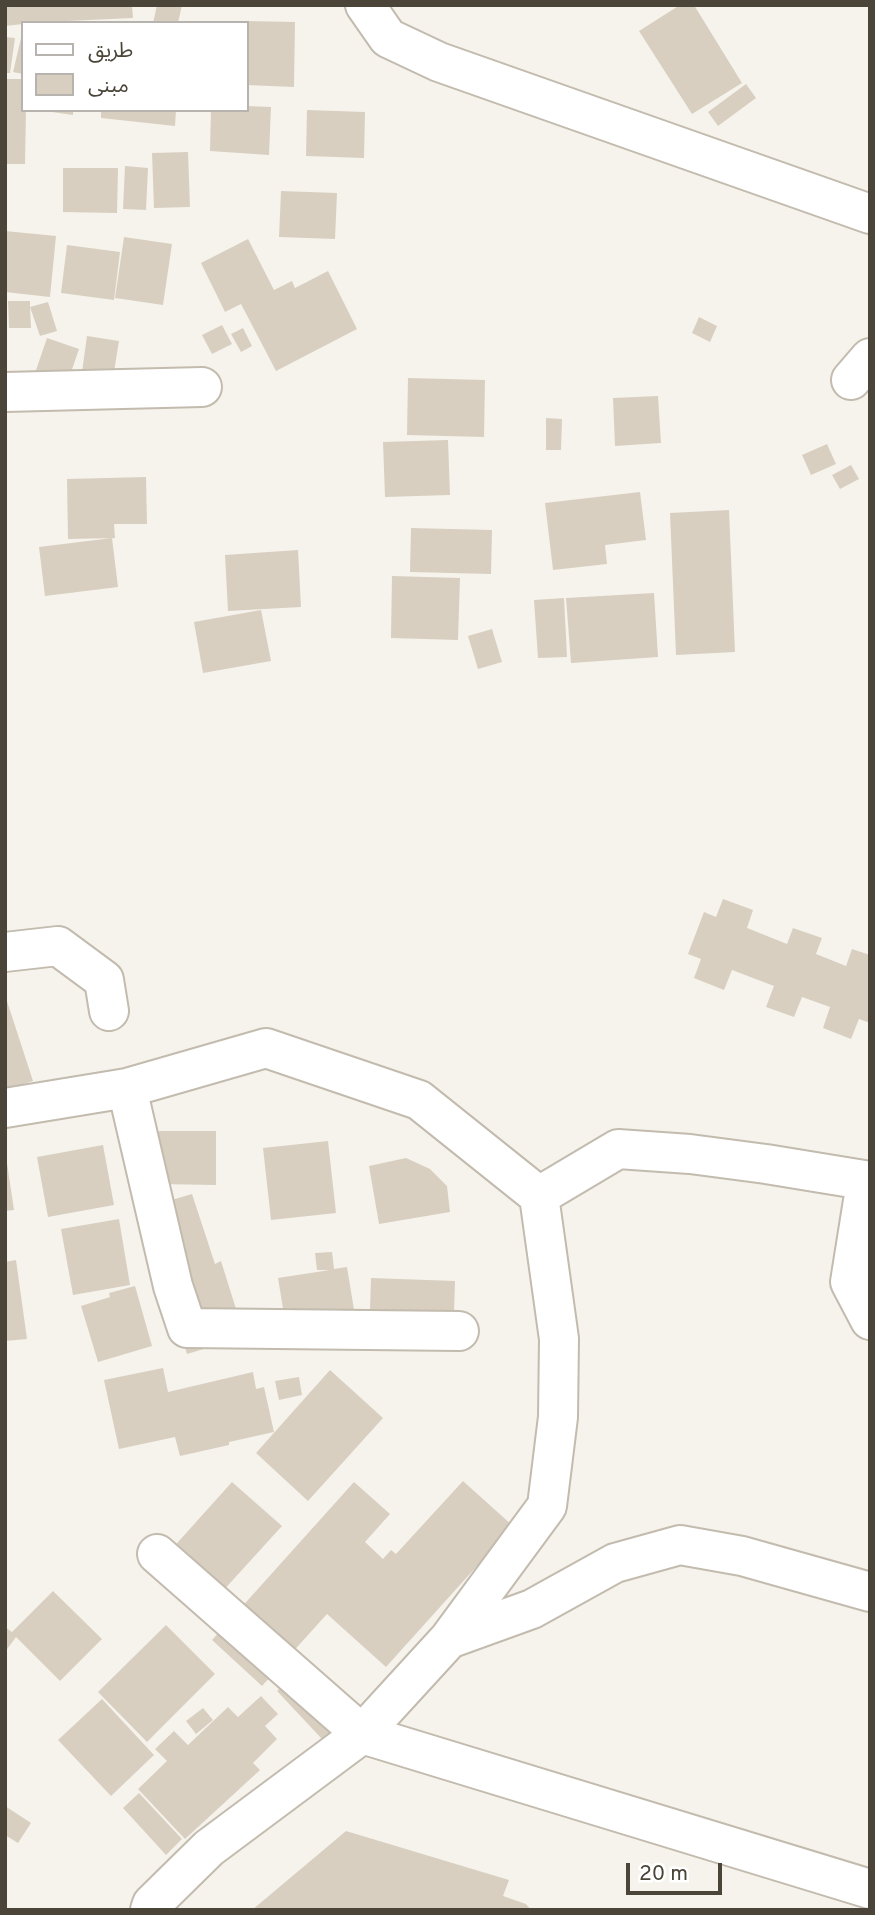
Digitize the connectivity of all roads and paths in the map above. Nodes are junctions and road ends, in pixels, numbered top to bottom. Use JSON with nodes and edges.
{"nodes":[{"id":1,"x":365,"y":5,"type":"edge"},
{"id":2,"x":870,"y":214,"type":"edge"},
{"id":3,"x":202,"y":387,"type":"dead end"},
{"id":4,"x":5,"y":392,"type":"edge"},
{"id":5,"x":5,"y":952,"type":"edge"},
{"id":6,"x":109,"y":1011,"type":"dead end"},
{"id":7,"x":127,"y":1088,"type":"junction"},
{"id":8,"x":5,"y":1108,"type":"edge"},
{"id":9,"x":868,"y":1182,"type":"edge"},
{"id":10,"x":539,"y":1196,"type":"junction"},
{"id":11,"x":870,"y":1320,"type":"edge"},
{"id":12,"x":459,"y":1331,"type":"dead end"},
{"id":13,"x":158,"y":1553,"type":"dead end"},
{"id":14,"x":870,"y":1592,"type":"edge"},
{"id":15,"x":449,"y":1639,"type":"junction"},
{"id":16,"x":362,"y":1734,"type":"junction"},
{"id":17,"x":870,"y":1889,"type":"edge"},
{"id":18,"x":150,"y":1910,"type":"edge"}],
"edges":[{"from":1,"to":2,"type":"street"},
{"from":3,"to":4,"type":"street"},
{"from":5,"to":6,"type":"street"},
{"from":7,"to":8,"type":"street"},
{"from":7,"to":10,"type":"street"},
{"from":7,"to":12,"type":"street"},
{"from":9,"to":10,"type":"street"},
{"from":9,"to":11,"type":"street"},
{"from":10,"to":15,"type":"street"},
{"from":13,"to":16,"type":"street"},
{"from":14,"to":15,"type":"street"},
{"from":15,"to":16,"type":"street"},
{"from":16,"to":17,"type":"street"},
{"from":16,"to":18,"type":"street"}]}
